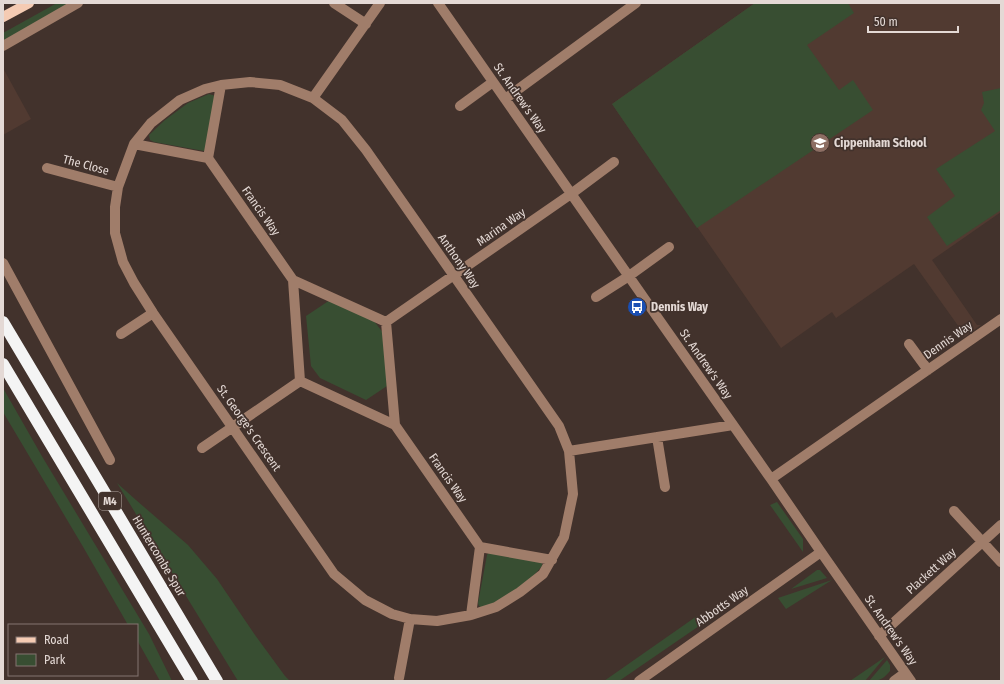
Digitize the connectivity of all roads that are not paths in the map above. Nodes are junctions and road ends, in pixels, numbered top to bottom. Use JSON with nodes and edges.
{"nodes":[{"id":1,"x":29,"y":3,"type":"edge"},
{"id":2,"x":78,"y":3,"type":"edge"},
{"id":3,"x":334,"y":3,"type":"edge"},
{"id":4,"x":380,"y":3,"type":"edge"},
{"id":5,"x":438,"y":3,"type":"edge"},
{"id":6,"x":635,"y":3,"type":"edge"},
{"id":7,"x":3,"y":17,"type":"edge"},
{"id":8,"x":366,"y":24,"type":"junction"},
{"id":9,"x":3,"y":46,"type":"edge"},
{"id":10,"x":494,"y":82,"type":"junction"},
{"id":11,"x":221,"y":85,"type":"junction"},
{"id":12,"x":313,"y":98,"type":"junction"},
{"id":13,"x":505,"y":99,"type":"junction"},
{"id":14,"x":460,"y":106,"type":"dead end"},
{"id":15,"x":134,"y":144,"type":"junction"},
{"id":16,"x":208,"y":158,"type":"junction"},
{"id":17,"x":614,"y":162,"type":"dead end"},
{"id":18,"x":47,"y":168,"type":"dead end"},
{"id":19,"x":118,"y":187,"type":"junction"},
{"id":20,"x":571,"y":194,"type":"junction"},
{"id":21,"x":669,"y":247,"type":"dead end"},
{"id":22,"x":3,"y":263,"type":"edge"},
{"id":23,"x":453,"y":276,"type":"junction"},
{"id":24,"x":629,"y":276,"type":"junction"},
{"id":25,"x":293,"y":280,"type":"junction"},
{"id":26,"x":596,"y":297,"type":"dead end"},
{"id":27,"x":153,"y":313,"type":"junction"},
{"id":28,"x":1001,"y":319,"type":"edge"},
{"id":29,"x":3,"y":322,"type":"edge"},
{"id":30,"x":386,"y":322,"type":"junction"},
{"id":31,"x":121,"y":334,"type":"dead end"},
{"id":32,"x":909,"y":344,"type":"dead end"},
{"id":33,"x":3,"y":364,"type":"edge"},
{"id":34,"x":928,"y":370,"type":"junction"},
{"id":35,"x":300,"y":381,"type":"junction"},
{"id":36,"x":733,"y":424,"type":"junction"},
{"id":37,"x":394,"y":425,"type":"junction"},
{"id":38,"x":233,"y":427,"type":"junction"},
{"id":39,"x":657,"y":437,"type":"junction"},
{"id":40,"x":202,"y":448,"type":"dead end"},
{"id":41,"x":569,"y":451,"type":"junction"},
{"id":42,"x":110,"y":460,"type":"dead end"},
{"id":43,"x":771,"y":478,"type":"junction"},
{"id":44,"x":666,"y":487,"type":"dead end"},
{"id":45,"x":954,"y":511,"type":"dead end"},
{"id":46,"x":1001,"y":525,"type":"edge"},
{"id":47,"x":982,"y":542,"type":"junction"},
{"id":48,"x":480,"y":547,"type":"junction"},
{"id":49,"x":821,"y":552,"type":"junction"},
{"id":50,"x":552,"y":560,"type":"junction"},
{"id":51,"x":1001,"y":562,"type":"edge"},
{"id":52,"x":471,"y":615,"type":"junction"},
{"id":53,"x":410,"y":619,"type":"junction"},
{"id":54,"x":879,"y":636,"type":"junction"},
{"id":55,"x":908,"y":677,"type":"edge"},
{"id":56,"x":399,"y":678,"type":"dead end"},
{"id":57,"x":192,"y":681,"type":"edge"},
{"id":58,"x":217,"y":681,"type":"edge"},
{"id":59,"x":639,"y":681,"type":"edge"},
{"id":60,"x":894,"y":681,"type":"edge"}],
"edges":[{"from":1,"to":7,"type":"main road"},
{"from":2,"to":9,"type":"street"},
{"from":3,"to":8,"type":"street"},
{"from":4,"to":8,"type":"street"},
{"from":5,"to":10,"type":"street","name":"St. Andrew's Way"},
{"from":6,"to":13,"type":"street"},
{"from":8,"to":12,"type":"street"},
{"from":10,"to":13,"type":"street","name":"St. Andrew's Way"},
{"from":10,"to":14,"type":"street"},
{"from":11,"to":12,"type":"street","name":"St. George's Crescent"},
{"from":11,"to":15,"type":"street","name":"St. George's Crescent"},
{"from":11,"to":16,"type":"street"},
{"from":12,"to":23,"type":"street","name":"Anthony Way"},
{"from":13,"to":20,"type":"street","name":"St. Andrew's Way"},
{"from":15,"to":16,"type":"street"},
{"from":15,"to":19,"type":"street","name":"St. George's Crescent"},
{"from":16,"to":25,"type":"street","name":"Francis Way"},
{"from":17,"to":20,"type":"street","name":"Marina Way"},
{"from":18,"to":19,"type":"street","name":"The Close"},
{"from":19,"to":27,"type":"street","name":"St. George's Crescent"},
{"from":20,"to":23,"type":"street","name":"Marina Way"},
{"from":20,"to":24,"type":"street","name":"St. Andrew's Way"},
{"from":21,"to":24,"type":"street"},
{"from":22,"to":42,"type":"street"},
{"from":23,"to":30,"type":"street","name":"Marina Way"},
{"from":23,"to":41,"type":"street","name":"Anthony Way"},
{"from":24,"to":26,"type":"street"},
{"from":24,"to":36,"type":"street","name":"St. Andrew's Way"},
{"from":25,"to":30,"type":"street"},
{"from":25,"to":35,"type":"street"},
{"from":27,"to":31,"type":"street"},
{"from":27,"to":38,"type":"street","name":"St. George's Crescent"},
{"from":28,"to":34,"type":"street","name":"Dennis Way"},
{"from":29,"to":58,"type":"highway","name":"Huntercombe Spur","number":"M4"},
{"from":30,"to":37,"type":"street"},
{"from":32,"to":34,"type":"street"},
{"from":33,"to":57,"type":"highway","number":"M4"},
{"from":34,"to":43,"type":"street","name":"Dennis Way"},
{"from":35,"to":37,"type":"street"},
{"from":35,"to":38,"type":"street"},
{"from":36,"to":39,"type":"street"},
{"from":36,"to":43,"type":"street","name":"St. Andrew's Way"},
{"from":37,"to":48,"type":"street","name":"Francis Way"},
{"from":38,"to":40,"type":"street"},
{"from":38,"to":53,"type":"street","name":"St. George's Crescent"},
{"from":39,"to":41,"type":"street"},
{"from":39,"to":44,"type":"street"},
{"from":41,"to":50,"type":"street","name":"St. George's Crescent"},
{"from":43,"to":49,"type":"street","name":"St. Andrew's Way"},
{"from":45,"to":47,"type":"street"},
{"from":46,"to":47,"type":"street","name":"Plackett Way"},
{"from":47,"to":51,"type":"street"},
{"from":47,"to":54,"type":"street","name":"Plackett Way"},
{"from":48,"to":50,"type":"street"},
{"from":48,"to":52,"type":"street"},
{"from":49,"to":54,"type":"street","name":"St. Andrew's Way"},
{"from":49,"to":59,"type":"street","name":"Abbotts Way"},
{"from":50,"to":52,"type":"street","name":"St. George's Crescent"},
{"from":52,"to":53,"type":"street","name":"St. George's Crescent"},
{"from":53,"to":56,"type":"street"},
{"from":54,"to":55,"type":"street","name":"St. Andrew's Way"},
{"from":55,"to":60,"type":"street"}]}
